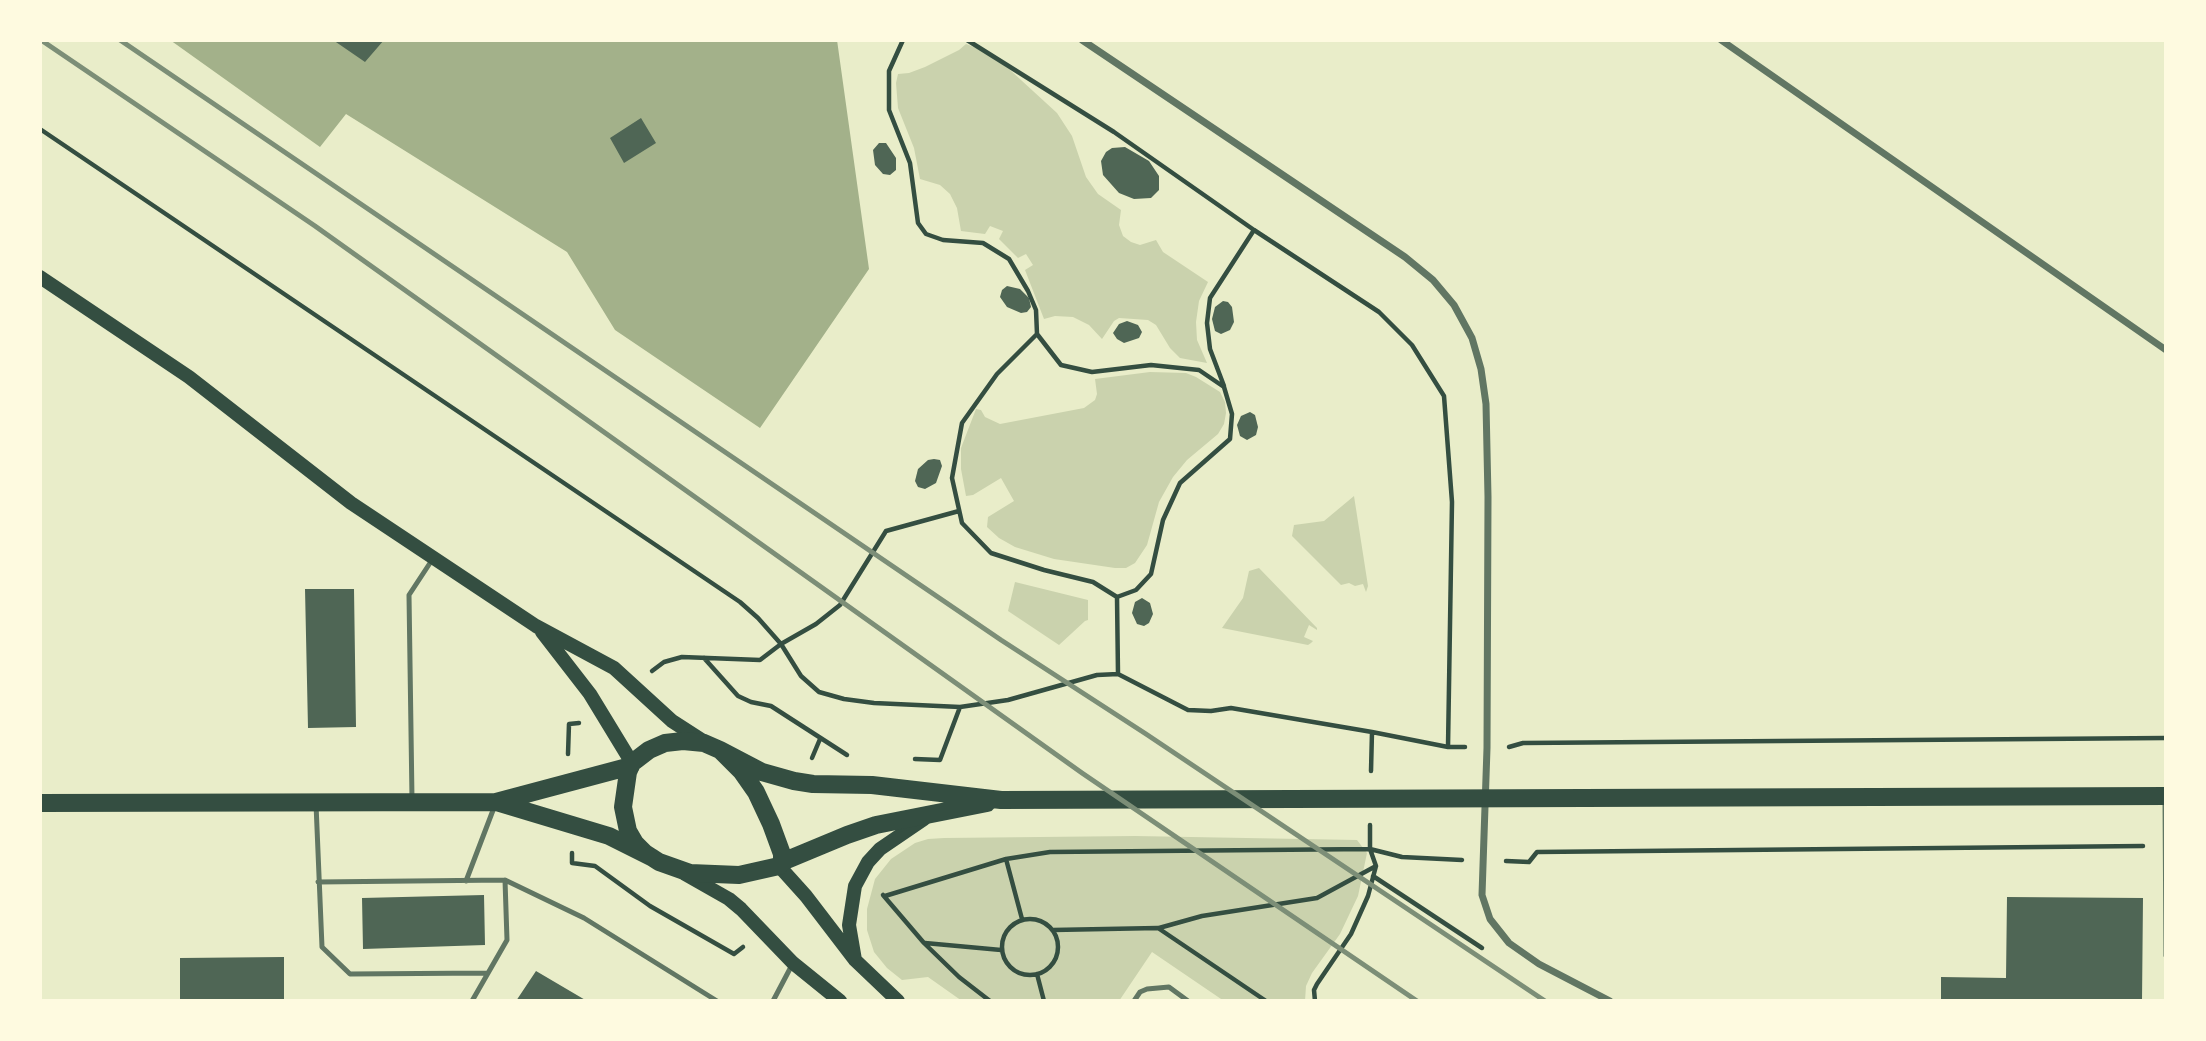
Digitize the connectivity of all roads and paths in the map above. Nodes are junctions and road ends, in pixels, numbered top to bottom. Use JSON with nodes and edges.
{"nodes":[{"id":1,"x":903,"y":40,"type":"edge"},
{"id":2,"x":967,"y":40,"type":"edge"},
{"id":3,"x":1082,"y":40,"type":"edge"},
{"id":4,"x":1721,"y":40,"type":"edge"},
{"id":5,"x":40,"y":129,"type":"edge"},
{"id":6,"x":1254,"y":230,"type":"junction"},
{"id":7,"x":40,"y":277,"type":"edge"},
{"id":8,"x":1037,"y":334,"type":"junction"},
{"id":9,"x":2166,"y":350,"type":"edge"},
{"id":10,"x":1224,"y":387,"type":"junction"},
{"id":11,"x":959,"y":511,"type":"junction"},
{"id":12,"x":434,"y":558,"type":"junction"},
{"id":13,"x":1117,"y":597,"type":"junction"},
{"id":14,"x":536,"y":626,"type":"junction"},
{"id":15,"x":780,"y":644,"type":"junction"},
{"id":16,"x":704,"y":657,"type":"dead end"},
{"id":17,"x":1118,"y":674,"type":"junction"},
{"id":18,"x":960,"y":707,"type":"junction"},
{"id":19,"x":1372,"y":732,"type":"junction"},
{"id":20,"x":2166,"y":738,"type":"edge"},
{"id":21,"x":1448,"y":747,"type":"junction"},
{"id":22,"x":1487,"y":748,"type":"junction"},
{"id":23,"x":717,"y":749,"type":"junction"},
{"id":24,"x":855,"y":758,"type":"dead end"},
{"id":25,"x":914,"y":759,"type":"dead end"},
{"id":26,"x":632,"y":765,"type":"junction"},
{"id":27,"x":2165,"y":796,"type":"edge"},
{"id":28,"x":1486,"y":799,"type":"junction"},
{"id":29,"x":1001,"y":800,"type":"junction"},
{"id":30,"x":1370,"y":800,"type":"junction"},
{"id":31,"x":316,"y":802,"type":"junction"},
{"id":32,"x":412,"y":802,"type":"junction"},
{"id":33,"x":40,"y":803,"type":"edge"},
{"id":34,"x":496,"y":803,"type":"junction"},
{"id":35,"x":932,"y":814,"type":"junction"},
{"id":36,"x":2165,"y":846,"type":"edge"},
{"id":37,"x":1370,"y":849,"type":"junction"},
{"id":38,"x":653,"y":858,"type":"junction"},
{"id":39,"x":1006,"y":859,"type":"junction"},
{"id":40,"x":1482,"y":860,"type":"junction"},
{"id":41,"x":780,"y":864,"type":"junction"},
{"id":42,"x":1376,"y":866,"type":"junction"},
{"id":43,"x":676,"y":869,"type":"junction"},
{"id":44,"x":1373,"y":876,"type":"junction"},
{"id":45,"x":505,"y":880,"type":"junction"},
{"id":46,"x":466,"y":881,"type":"junction"},
{"id":47,"x":318,"y":882,"type":"junction"},
{"id":48,"x":885,"y":896,"type":"dead end"},
{"id":49,"x":1022,"y":919,"type":"junction"},
{"id":50,"x":1158,"y":928,"type":"junction"},
{"id":51,"x":1053,"y":930,"type":"junction"},
{"id":52,"x":924,"y":943,"type":"dead end"},
{"id":53,"x":1001,"y":950,"type":"junction"},
{"id":54,"x":1484,"y":950,"type":"dead end"},
{"id":55,"x":2166,"y":956,"type":"edge"},
{"id":56,"x":855,"y":960,"type":"junction"},
{"id":57,"x":793,"y":963,"type":"junction"},
{"id":58,"x":487,"y":972,"type":"junction"},
{"id":59,"x":1037,"y":974,"type":"junction"},
{"id":60,"x":472,"y":1001,"type":"edge"},
{"id":61,"x":717,"y":1001,"type":"edge"},
{"id":62,"x":773,"y":1001,"type":"edge"},
{"id":63,"x":840,"y":1001,"type":"edge"},
{"id":64,"x":898,"y":1001,"type":"edge"},
{"id":65,"x":1044,"y":1001,"type":"edge"},
{"id":66,"x":1134,"y":1001,"type":"edge"},
{"id":67,"x":1188,"y":1001,"type":"edge"},
{"id":68,"x":1266,"y":1001,"type":"edge"},
{"id":69,"x":1315,"y":1001,"type":"edge"},
{"id":70,"x":1610,"y":1001,"type":"edge"}],
"edges":[{"from":1,"to":8,"type":"path"},
{"from":2,"to":6,"type":"path"},
{"from":3,"to":22,"type":"street"},
{"from":4,"to":9,"type":"street"},
{"from":5,"to":15,"type":"path"},
{"from":6,"to":10,"type":"path"},
{"from":6,"to":21,"type":"path"},
{"from":7,"to":12,"type":"main road"},
{"from":8,"to":10,"type":"path"},
{"from":8,"to":11,"type":"path"},
{"from":10,"to":13,"type":"path"},
{"from":11,"to":13,"type":"path"},
{"from":11,"to":15,"type":"path"},
{"from":12,"to":14,"type":"main road"},
{"from":12,"to":32,"type":"lane"},
{"from":13,"to":17,"type":"path"},
{"from":14,"to":23,"type":"main road"},
{"from":14,"to":26,"type":"main road"},
{"from":15,"to":18,"type":"path"},
{"from":16,"to":24,"type":"path"},
{"from":17,"to":18,"type":"path"},
{"from":17,"to":19,"type":"path"},
{"from":18,"to":25,"type":"path"},
{"from":19,"to":21,"type":"path"},
{"from":19,"to":30,"type":"path"},
{"from":20,"to":22,"type":"path"},
{"from":21,"to":22,"type":"path"},
{"from":22,"to":28,"type":"street"},
{"from":23,"to":26,"type":"main road"},
{"from":23,"to":29,"type":"main road"},
{"from":23,"to":41,"type":"main road"},
{"from":26,"to":34,"type":"main road"},
{"from":26,"to":38,"type":"main road"},
{"from":27,"to":28,"type":"main road"},
{"from":27,"to":36,"type":"lane"},
{"from":28,"to":30,"type":"main road"},
{"from":28,"to":40,"type":"street"},
{"from":29,"to":30,"type":"main road"},
{"from":29,"to":35,"type":"main road"},
{"from":30,"to":37,"type":"path"},
{"from":31,"to":32,"type":"main road"},
{"from":31,"to":33,"type":"main road"},
{"from":31,"to":47,"type":"lane"},
{"from":32,"to":34,"type":"main road"},
{"from":34,"to":38,"type":"main road"},
{"from":34,"to":46,"type":"lane"},
{"from":35,"to":41,"type":"main road"},
{"from":35,"to":56,"type":"main road"},
{"from":36,"to":40,"type":"path"},
{"from":36,"to":55,"type":"lane"},
{"from":37,"to":39,"type":"path"},
{"from":37,"to":40,"type":"path"},
{"from":37,"to":42,"type":"path"},
{"from":38,"to":43,"type":"main road"},
{"from":39,"to":48,"type":"path"},
{"from":39,"to":49,"type":"path"},
{"from":40,"to":70,"type":"street"},
{"from":41,"to":43,"type":"main road"},
{"from":41,"to":56,"type":"main road"},
{"from":42,"to":44,"type":"path"},
{"from":42,"to":50,"type":"path"},
{"from":43,"to":57,"type":"main road"},
{"from":44,"to":54,"type":"path"},
{"from":44,"to":69,"type":"path"},
{"from":45,"to":46,"type":"lane"},
{"from":45,"to":58,"type":"lane"},
{"from":45,"to":61,"type":"lane"},
{"from":46,"to":47,"type":"lane"},
{"from":47,"to":58,"type":"lane"},
{"from":49,"to":51,"type":"path"},
{"from":49,"to":53,"type":"path"},
{"from":50,"to":51,"type":"path"},
{"from":50,"to":68,"type":"path"},
{"from":51,"to":59,"type":"path"},
{"from":52,"to":53,"type":"path"},
{"from":53,"to":59,"type":"path"},
{"from":56,"to":64,"type":"main road"},
{"from":57,"to":62,"type":"lane"},
{"from":57,"to":63,"type":"main road"},
{"from":58,"to":60,"type":"lane"},
{"from":59,"to":65,"type":"path"},
{"from":66,"to":67,"type":"lane"}]}
